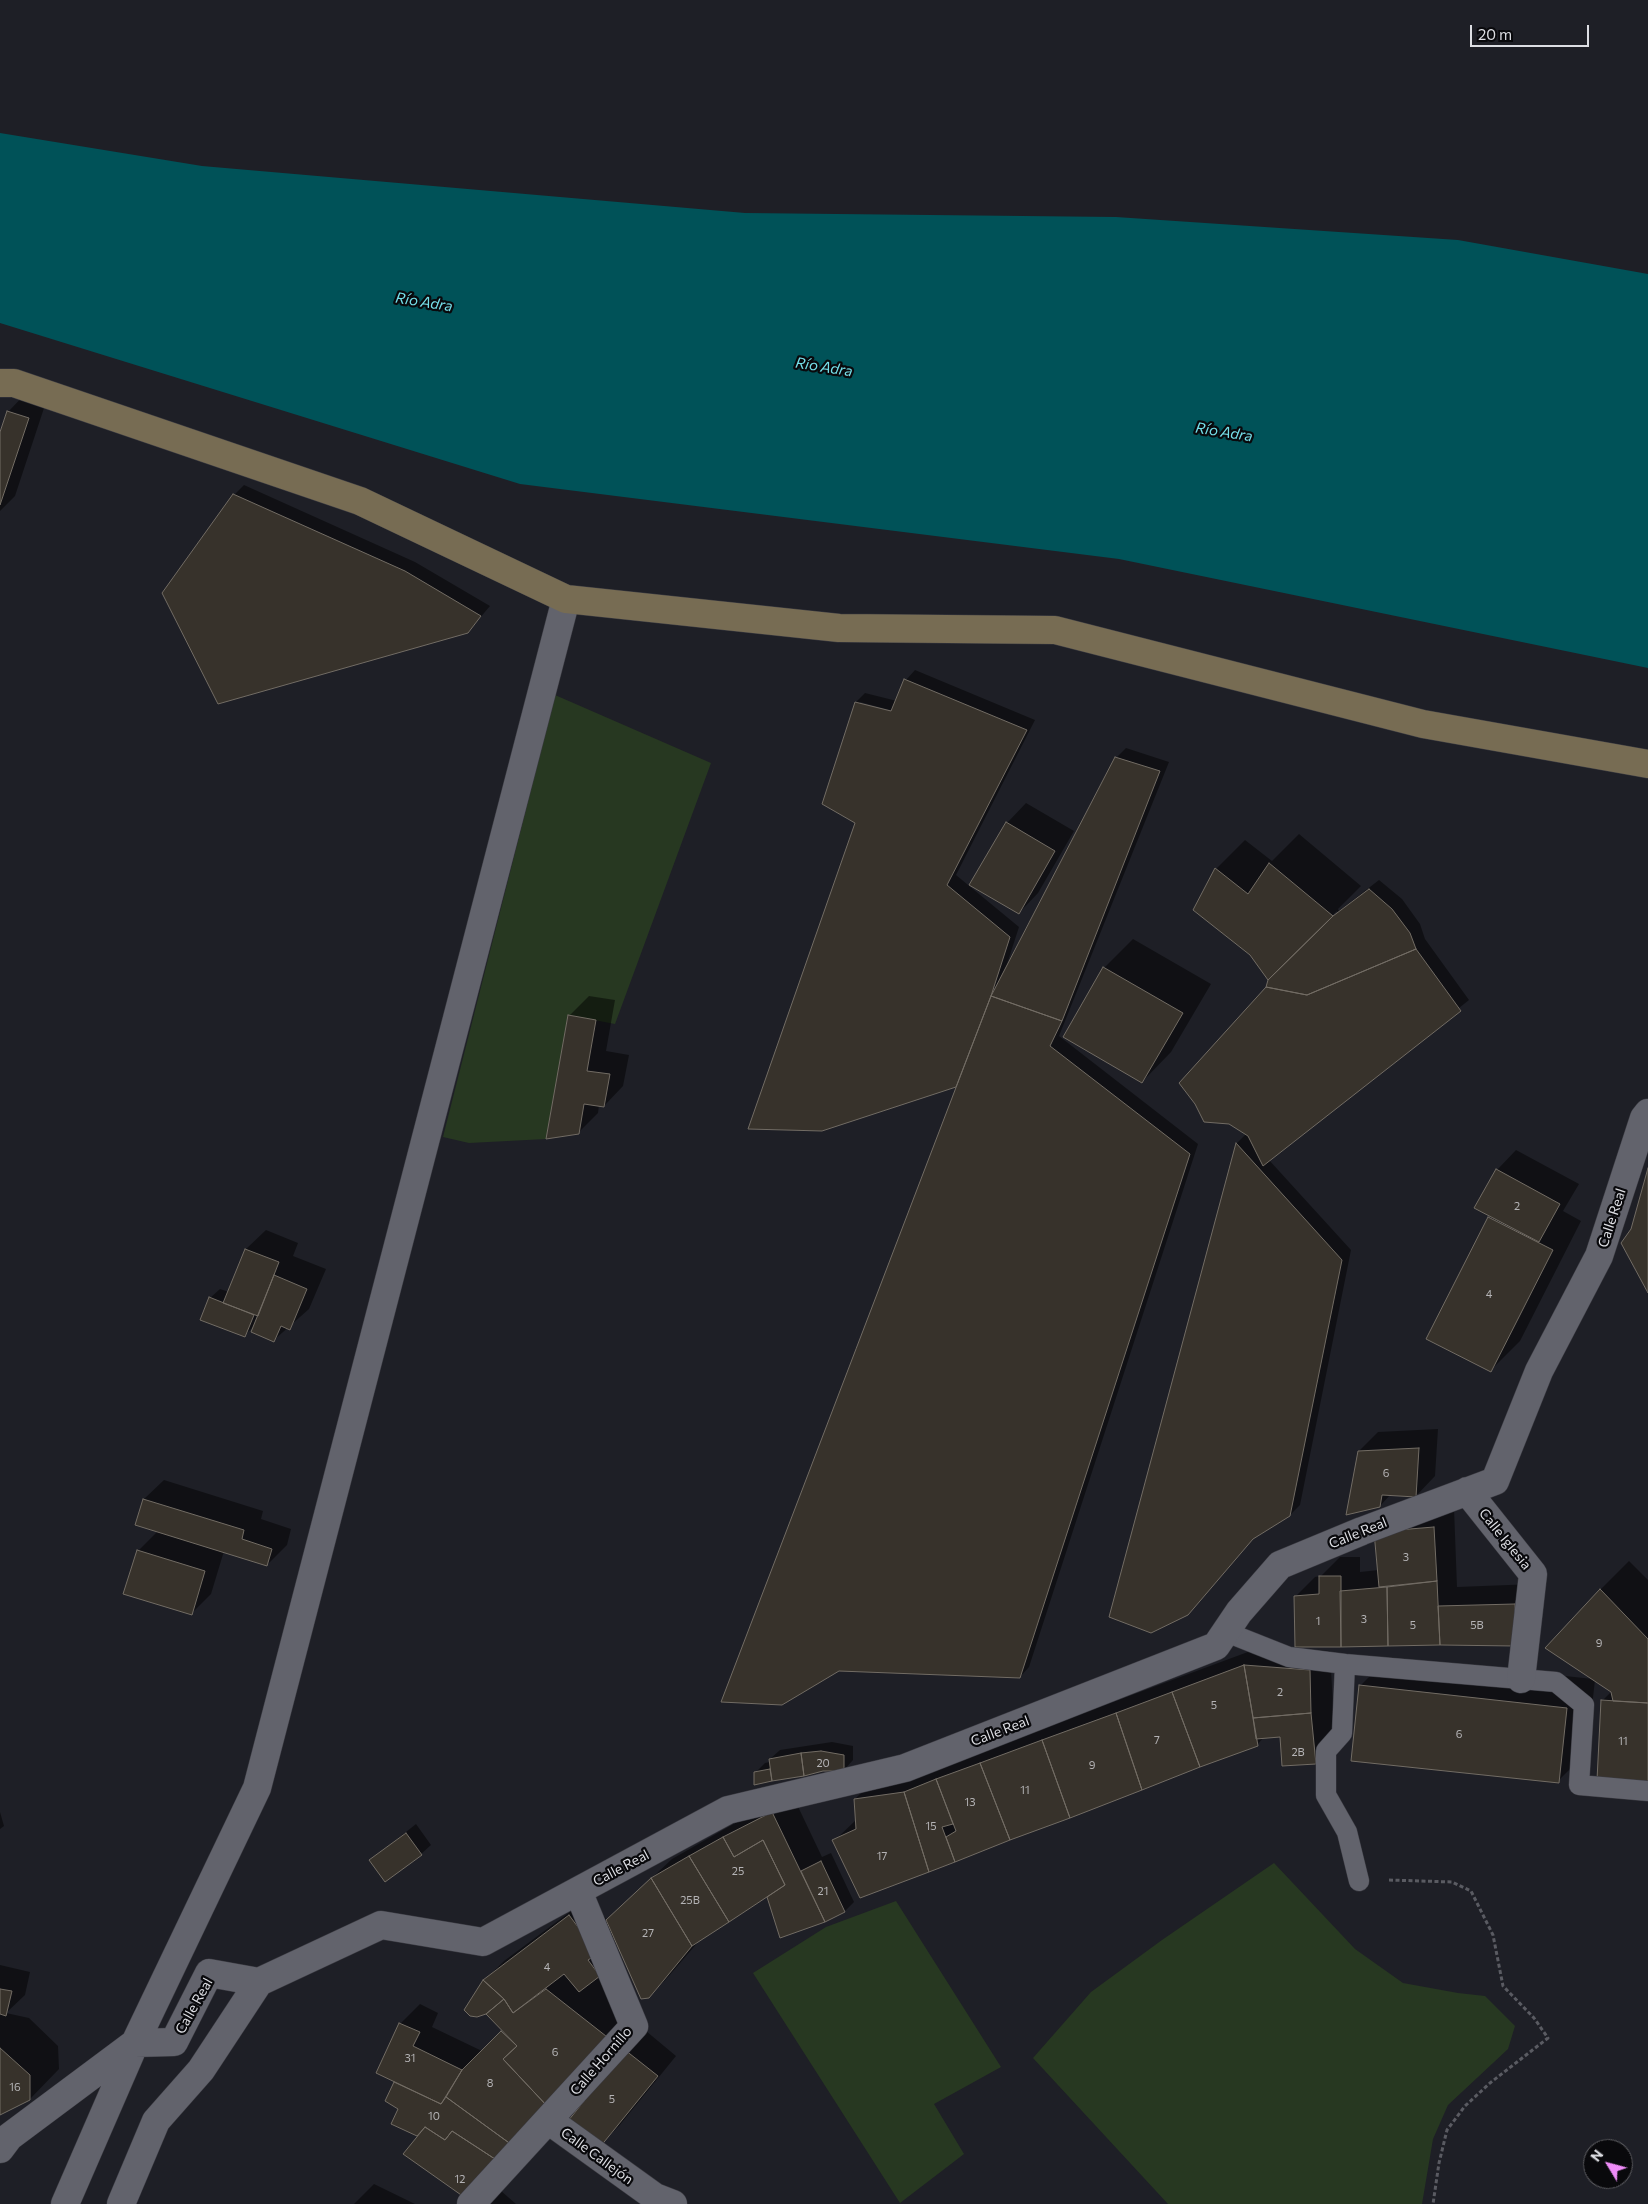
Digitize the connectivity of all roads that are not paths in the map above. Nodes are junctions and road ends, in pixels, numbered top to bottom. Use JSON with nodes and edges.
{"nodes":[{"id":1,"x":0,"y":383,"type":"edge"},
{"id":2,"x":566,"y":599,"type":"junction"},
{"id":3,"x":1648,"y":764,"type":"edge"},
{"id":4,"x":1648,"y":1113,"type":"edge"},
{"id":5,"x":1467,"y":1491,"type":"junction"},
{"id":6,"x":1226,"y":1632,"type":"junction"},
{"id":7,"x":1344,"y":1664,"type":"junction"},
{"id":8,"x":1521,"y":1680,"type":"junction"},
{"id":9,"x":1648,"y":1791,"type":"edge"},
{"id":10,"x":1359,"y":1881,"type":"road end"},
{"id":11,"x":578,"y":1891,"type":"junction"},
{"id":12,"x":259,"y":1982,"type":"junction"},
{"id":13,"x":136,"y":2043,"type":"junction"},
{"id":14,"x":548,"y":2120,"type":"junction"},
{"id":15,"x":0,"y":2149,"type":"edge"},
{"id":16,"x":659,"y":2202,"type":"edge"},
{"id":17,"x":65,"y":2204,"type":"edge"},
{"id":18,"x":121,"y":2204,"type":"edge"},
{"id":19,"x":471,"y":2204,"type":"edge"}],
"edges":[{"from":1,"to":2,"type":"street"},
{"from":2,"to":3,"type":"street"},
{"from":2,"to":13,"type":"street"},
{"from":4,"to":5,"type":"street","name":"Calle Real"},
{"from":5,"to":6,"type":"street","name":"Calle Real"},
{"from":5,"to":8,"type":"street","name":"Calle Iglesia"},
{"from":6,"to":7,"type":"lane"},
{"from":6,"to":11,"type":"street","name":"Calle Real"},
{"from":7,"to":8,"type":"lane"},
{"from":7,"to":10,"type":"lane"},
{"from":8,"to":9,"type":"lane"},
{"from":11,"to":12,"type":"street","name":"Calle Real"},
{"from":11,"to":14,"type":"street","name":"Calle Hornillo"},
{"from":12,"to":13,"type":"street","name":"Calle Real"},
{"from":12,"to":18,"type":"street"},
{"from":13,"to":15,"type":"street"},
{"from":13,"to":17,"type":"street"},
{"from":14,"to":16,"type":"street","name":"Calle Callejón"},
{"from":14,"to":19,"type":"street","name":"Calle Hornillo"}]}
